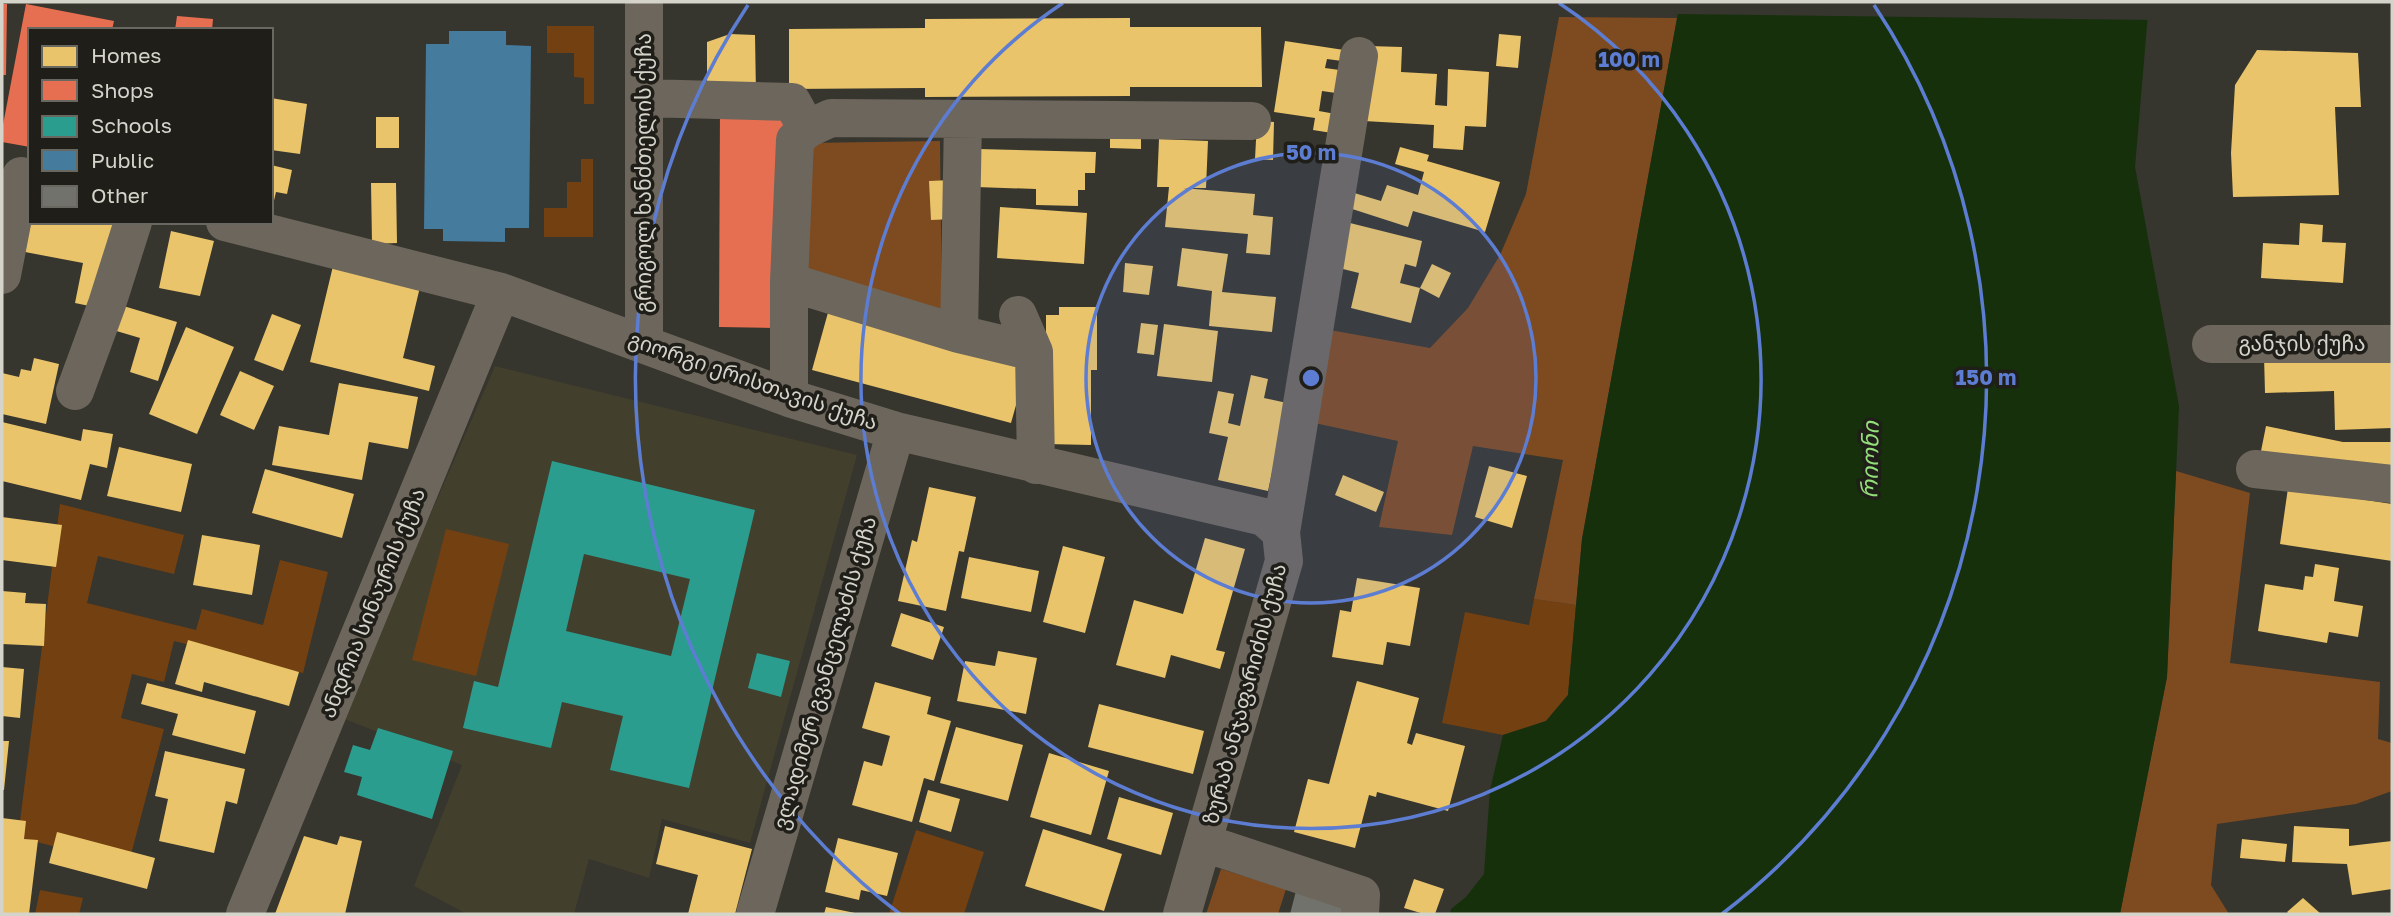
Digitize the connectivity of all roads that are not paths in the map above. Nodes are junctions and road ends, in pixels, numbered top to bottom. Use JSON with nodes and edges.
{"nodes":[{"id":1,"x":644,"y":2,"type":"edge"},
{"id":2,"x":1359,"y":56,"type":"dead end"},
{"id":3,"x":644,"y":98,"type":"junction"},
{"id":4,"x":963,"y":119,"type":"junction"},
{"id":5,"x":1252,"y":121,"type":"dead end"},
{"id":6,"x":807,"y":129,"type":"junction"},
{"id":7,"x":17,"y":176,"type":"edge"},
{"id":8,"x":132,"y":224,"type":"edge"},
{"id":9,"x":233,"y":224,"type":"edge"},
{"id":10,"x":2,"y":275,"type":"edge"},
{"id":11,"x":789,"y":282,"type":"junction"},
{"id":12,"x":501,"y":292,"type":"junction"},
{"id":13,"x":1018,"y":315,"type":"dead end"},
{"id":14,"x":959,"y":334,"type":"junction"},
{"id":15,"x":644,"y":343,"type":"junction"},
{"id":16,"x":2211,"y":344,"type":"dead end"},
{"id":17,"x":2392,"y":344,"type":"edge"},
{"id":18,"x":1034,"y":352,"type":"junction"},
{"id":19,"x":75,"y":391,"type":"dead end"},
{"id":20,"x":789,"y":398,"type":"junction"},
{"id":21,"x":896,"y":431,"type":"junction"},
{"id":22,"x":1036,"y":465,"type":"junction"},
{"id":23,"x":2255,"y":469,"type":"dead end"},
{"id":24,"x":2392,"y":484,"type":"edge"},
{"id":25,"x":1281,"y":532,"type":"junction"},
{"id":26,"x":1203,"y":842,"type":"junction"},
{"id":27,"x":245,"y":914,"type":"edge"},
{"id":28,"x":755,"y":914,"type":"edge"},
{"id":29,"x":1182,"y":914,"type":"edge"},
{"id":30,"x":1360,"y":914,"type":"edge"}],
"edges":[{"from":1,"to":3,"type":"street","name":"გრიგოლ ხანძთელის ქუჩა"},
{"from":2,"to":25,"type":"street","name":"ზურაბ ანჯაფარიძის ქუჩა"},
{"from":3,"to":6,"type":"street"},
{"from":3,"to":15,"type":"street","name":"გრიგოლ ხანძთელის ქუჩა"},
{"from":4,"to":5,"type":"street"},
{"from":4,"to":6,"type":"street"},
{"from":4,"to":14,"type":"street"},
{"from":6,"to":11,"type":"street"},
{"from":7,"to":10,"type":"street"},
{"from":8,"to":19,"type":"street"},
{"from":9,"to":12,"type":"street","name":"გიორგი ერისთავის ქუჩა"},
{"from":11,"to":14,"type":"street"},
{"from":11,"to":20,"type":"street"},
{"from":12,"to":15,"type":"street","name":"გიორგი ერისთავის ქუჩა"},
{"from":12,"to":27,"type":"street","name":"ანდრია სინაურის ქუჩა"},
{"from":13,"to":18,"type":"street"},
{"from":14,"to":18,"type":"street"},
{"from":15,"to":20,"type":"street","name":"გიორგი ერისთავის ქუჩა"},
{"from":16,"to":17,"type":"street","name":"განჯის ქუჩა"},
{"from":18,"to":22,"type":"street"},
{"from":20,"to":21,"type":"street","name":"გიორგი ერისთავის ქუჩა"},
{"from":21,"to":22,"type":"street","name":"გიორგი ერისთავის ქუჩა"},
{"from":21,"to":28,"type":"street","name":"ვლადიმერ გვანცელაძის ქუჩა"},
{"from":22,"to":25,"type":"street","name":"გიორგი ერისთავის ქუჩა"},
{"from":23,"to":24,"type":"street"},
{"from":25,"to":26,"type":"street","name":"ზურაბ ანჯაფარიძის ქუჩა"},
{"from":26,"to":29,"type":"street","name":"ზურაბ ანჯაფარიძის ქუჩა"},
{"from":26,"to":30,"type":"street"}]}
